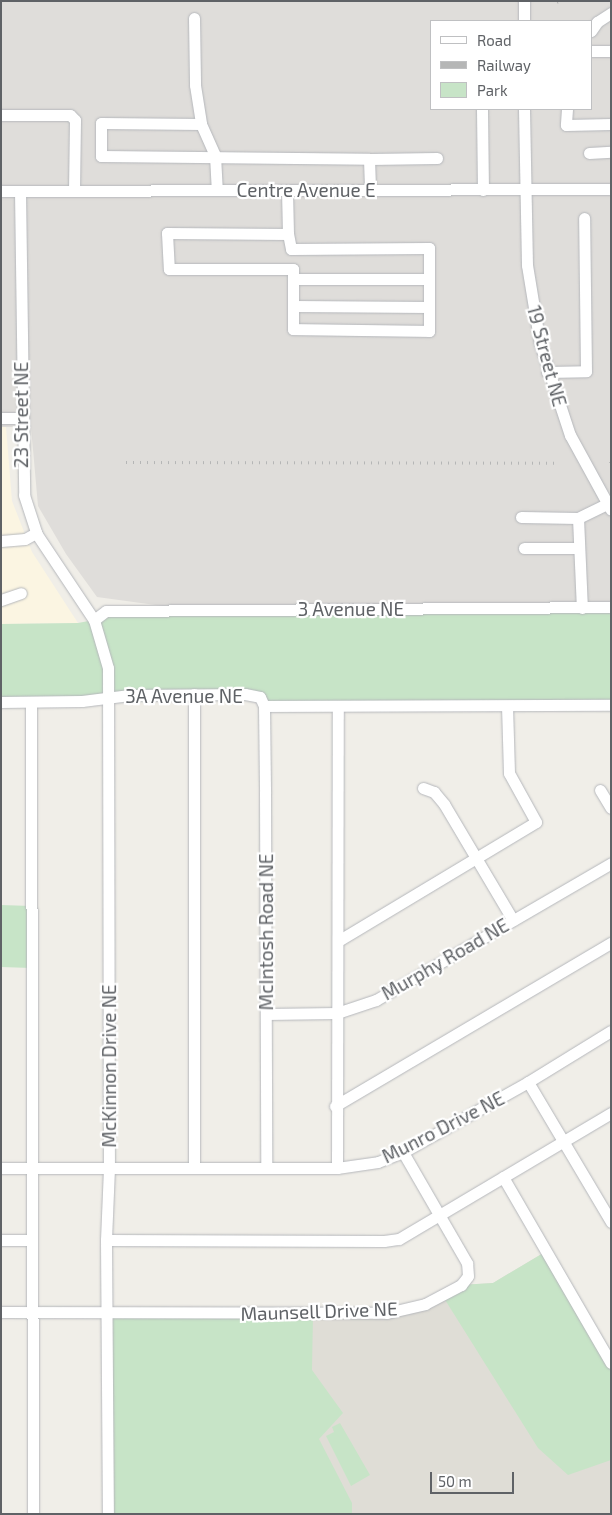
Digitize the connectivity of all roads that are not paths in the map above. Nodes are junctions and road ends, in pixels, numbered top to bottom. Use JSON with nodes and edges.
{"nodes":[{"id":1,"x":524,"y":1,"type":"edge"},
{"id":2,"x":611,"y":13,"type":"edge"},
{"id":3,"x":194,"y":18,"type":"dead end"},
{"id":4,"x":524,"y":20,"type":"edge"},
{"id":5,"x":592,"y":30,"type":"edge"},
{"id":6,"x":592,"y":51,"type":"edge"},
{"id":7,"x":611,"y":51,"type":"edge"},
{"id":8,"x":482,"y":110,"type":"edge"},
{"id":9,"x":524,"y":110,"type":"edge"},
{"id":10,"x":567,"y":110,"type":"edge"},
{"id":11,"x":1,"y":115,"type":"edge"},
{"id":12,"x":201,"y":124,"type":"junction"},
{"id":13,"x":611,"y":124,"type":"edge"},
{"id":14,"x":611,"y":152,"type":"edge"},
{"id":15,"x":589,"y":153,"type":"dead end"},
{"id":16,"x":215,"y":155,"type":"junction"},
{"id":17,"x":369,"y":158,"type":"junction"},
{"id":18,"x":437,"y":158,"type":"dead end"},
{"id":19,"x":611,"y":189,"type":"edge"},
{"id":20,"x":217,"y":190,"type":"junction"},
{"id":21,"x":287,"y":190,"type":"junction"},
{"id":22,"x":370,"y":190,"type":"junction"},
{"id":23,"x":483,"y":190,"type":"junction"},
{"id":24,"x":525,"y":190,"type":"junction"},
{"id":25,"x":1,"y":191,"type":"edge"},
{"id":26,"x":20,"y":191,"type":"junction"},
{"id":27,"x":74,"y":191,"type":"junction"},
{"id":28,"x":584,"y":218,"type":"dead end"},
{"id":29,"x":288,"y":234,"type":"junction"},
{"id":30,"x":291,"y":248,"type":"junction"},
{"id":31,"x":293,"y":274,"type":"junction"},
{"id":32,"x":429,"y":279,"type":"junction"},
{"id":33,"x":293,"y":306,"type":"junction"},
{"id":34,"x":429,"y":307,"type":"junction"},
{"id":35,"x":547,"y":372,"type":"junction"},
{"id":36,"x":1,"y":418,"type":"edge"},
{"id":37,"x":21,"y":418,"type":"junction"},
{"id":38,"x":609,"y":507,"type":"edge"},
{"id":39,"x":520,"y":517,"type":"dead end"},
{"id":40,"x":578,"y":518,"type":"junction"},
{"id":41,"x":36,"y":533,"type":"junction"},
{"id":42,"x":1,"y":541,"type":"edge"},
{"id":43,"x":524,"y":548,"type":"dead end"},
{"id":44,"x":579,"y":548,"type":"junction"},
{"id":45,"x":21,"y":593,"type":"dead end"},
{"id":46,"x":1,"y":600,"type":"edge"},
{"id":47,"x":582,"y":608,"type":"junction"},
{"id":48,"x":611,"y":608,"type":"edge"},
{"id":49,"x":94,"y":620,"type":"junction"},
{"id":50,"x":194,"y":694,"type":"junction"},
{"id":51,"x":108,"y":698,"type":"junction"},
{"id":52,"x":1,"y":702,"type":"edge"},
{"id":53,"x":31,"y":702,"type":"junction"},
{"id":54,"x":262,"y":702,"type":"junction"},
{"id":55,"x":611,"y":705,"type":"edge"},
{"id":56,"x":507,"y":706,"type":"junction"},
{"id":57,"x":338,"y":707,"type":"junction"},
{"id":58,"x":423,"y":788,"type":"dead end"},
{"id":59,"x":600,"y":790,"type":"dead end"},
{"id":60,"x":611,"y":808,"type":"edge"},
{"id":61,"x":477,"y":858,"type":"junction"},
{"id":62,"x":611,"y":863,"type":"edge"},
{"id":63,"x":513,"y":920,"type":"junction"},
{"id":64,"x":338,"y":941,"type":"junction"},
{"id":65,"x":611,"y":943,"type":"edge"},
{"id":66,"x":337,"y":1012,"type":"junction"},
{"id":67,"x":266,"y":1014,"type":"junction"},
{"id":68,"x":611,"y":1031,"type":"edge"},
{"id":69,"x":528,"y":1082,"type":"junction"},
{"id":70,"x":335,"y":1106,"type":"junction"},
{"id":71,"x":611,"y":1113,"type":"edge"},
{"id":72,"x":564,"y":1140,"type":"junction"},
{"id":73,"x":403,"y":1152,"type":"junction"},
{"id":74,"x":1,"y":1168,"type":"edge"},
{"id":75,"x":32,"y":1168,"type":"junction"},
{"id":76,"x":109,"y":1168,"type":"junction"},
{"id":77,"x":194,"y":1168,"type":"junction"},
{"id":78,"x":266,"y":1168,"type":"junction"},
{"id":79,"x":337,"y":1168,"type":"junction"},
{"id":80,"x":503,"y":1177,"type":"junction"},
{"id":81,"x":438,"y":1215,"type":"junction"},
{"id":82,"x":611,"y":1222,"type":"edge"},
{"id":83,"x":1,"y":1240,"type":"edge"},
{"id":84,"x":32,"y":1240,"type":"junction"},
{"id":85,"x":106,"y":1240,"type":"junction"},
{"id":86,"x":34,"y":1311,"type":"junction"},
{"id":87,"x":1,"y":1312,"type":"edge"},
{"id":88,"x":108,"y":1312,"type":"junction"},
{"id":89,"x":611,"y":1362,"type":"edge"},
{"id":90,"x":33,"y":1514,"type":"edge"},
{"id":91,"x":108,"y":1514,"type":"edge"}],
"edges":[{"from":1,"to":4,"type":"street"},
{"from":2,"to":5,"type":"street"},
{"from":3,"to":12,"type":"street"},
{"from":6,"to":7,"type":"street"},
{"from":8,"to":23,"type":"street"},
{"from":9,"to":24,"type":"street","name":"19 Street NE"},
{"from":10,"to":13,"type":"street"},
{"from":11,"to":27,"type":"street"},
{"from":12,"to":16,"type":"street"},
{"from":12,"to":16,"type":"street"},
{"from":14,"to":15,"type":"street"},
{"from":16,"to":17,"type":"street"},
{"from":16,"to":20,"type":"street"},
{"from":17,"to":18,"type":"street"},
{"from":17,"to":22,"type":"street"},
{"from":19,"to":24,"type":"street","name":"Centre Avenue E"},
{"from":20,"to":21,"type":"street","name":"Centre Avenue E"},
{"from":20,"to":27,"type":"street","name":"Centre Avenue E"},
{"from":21,"to":22,"type":"street","name":"Centre Avenue E"},
{"from":21,"to":29,"type":"street"},
{"from":22,"to":23,"type":"street","name":"Centre Avenue E"},
{"from":23,"to":24,"type":"street","name":"Centre Avenue E"},
{"from":24,"to":35,"type":"street","name":"19 Street NE"},
{"from":25,"to":26,"type":"street","name":"Centre Avenue E"},
{"from":26,"to":27,"type":"street","name":"Centre Avenue E"},
{"from":26,"to":37,"type":"street","name":"23 Street NE"},
{"from":28,"to":35,"type":"street"},
{"from":29,"to":30,"type":"street"},
{"from":29,"to":31,"type":"street"},
{"from":30,"to":31,"type":"street"},
{"from":30,"to":32,"type":"street"},
{"from":31,"to":32,"type":"street"},
{"from":31,"to":33,"type":"street"},
{"from":32,"to":34,"type":"street"},
{"from":33,"to":34,"type":"street"},
{"from":33,"to":34,"type":"street"},
{"from":35,"to":38,"type":"street","name":"19 Street NE"},
{"from":36,"to":37,"type":"street"},
{"from":37,"to":41,"type":"street","name":"23 Street NE"},
{"from":38,"to":40,"type":"street"},
{"from":39,"to":40,"type":"street"},
{"from":40,"to":44,"type":"street"},
{"from":41,"to":42,"type":"street"},
{"from":41,"to":49,"type":"street","name":"23 Street NE"},
{"from":43,"to":44,"type":"street"},
{"from":44,"to":47,"type":"street"},
{"from":45,"to":46,"type":"street"},
{"from":47,"to":48,"type":"street","name":"3 Avenue NE"},
{"from":47,"to":49,"type":"street","name":"3 Avenue NE"},
{"from":49,"to":51,"type":"street","name":"McKinnon Drive NE"},
{"from":50,"to":51,"type":"street","name":"3A Avenue NE"},
{"from":50,"to":54,"type":"street","name":"3A Avenue NE"},
{"from":50,"to":77,"type":"street"},
{"from":51,"to":53,"type":"street","name":"3A Avenue NE"},
{"from":51,"to":76,"type":"street","name":"McKinnon Drive NE"},
{"from":52,"to":53,"type":"street","name":"3A Avenue NE"},
{"from":53,"to":75,"type":"street"},
{"from":54,"to":57,"type":"street","name":"3A Avenue NE"},
{"from":54,"to":67,"type":"street","name":"McIntosh Road NE"},
{"from":55,"to":56,"type":"street","name":"3A Avenue NE"},
{"from":56,"to":57,"type":"street","name":"3A Avenue NE"},
{"from":56,"to":61,"type":"street"},
{"from":57,"to":64,"type":"street"},
{"from":58,"to":61,"type":"street"},
{"from":59,"to":60,"type":"street"},
{"from":61,"to":63,"type":"street"},
{"from":61,"to":64,"type":"street"},
{"from":62,"to":63,"type":"street","name":"Murphy Road NE"},
{"from":63,"to":66,"type":"street","name":"Murphy Road NE"},
{"from":64,"to":66,"type":"street"},
{"from":65,"to":70,"type":"street"},
{"from":66,"to":67,"type":"street","name":"Murphy Road NE"},
{"from":66,"to":70,"type":"street"},
{"from":67,"to":78,"type":"street","name":"McIntosh Road NE"},
{"from":68,"to":69,"type":"street","name":"Munro Drive NE"},
{"from":69,"to":72,"type":"street"},
{"from":69,"to":73,"type":"street","name":"Munro Drive NE"},
{"from":70,"to":79,"type":"street"},
{"from":71,"to":72,"type":"street"},
{"from":72,"to":80,"type":"street"},
{"from":72,"to":82,"type":"street"},
{"from":73,"to":79,"type":"street","name":"Munro Drive NE"},
{"from":73,"to":81,"type":"street","name":"Maunsell Drive NE"},
{"from":74,"to":75,"type":"street","name":"Munro Drive NE"},
{"from":75,"to":76,"type":"street","name":"Munro Drive NE"},
{"from":75,"to":84,"type":"street"},
{"from":76,"to":77,"type":"street","name":"Munro Drive NE"},
{"from":76,"to":85,"type":"street","name":"McKinnon Drive NE"},
{"from":77,"to":78,"type":"street","name":"Munro Drive NE"},
{"from":78,"to":79,"type":"street","name":"Munro Drive NE"},
{"from":80,"to":81,"type":"street"},
{"from":80,"to":89,"type":"street"},
{"from":81,"to":85,"type":"street"},
{"from":81,"to":88,"type":"street","name":"Maunsell Drive NE"},
{"from":83,"to":84,"type":"street"},
{"from":84,"to":86,"type":"street"},
{"from":85,"to":88,"type":"street","name":"McKinnon Drive NE"},
{"from":86,"to":87,"type":"street"},
{"from":86,"to":88,"type":"street"},
{"from":86,"to":90,"type":"street"},
{"from":88,"to":91,"type":"street","name":"McKinnon Drive NE"}]}
